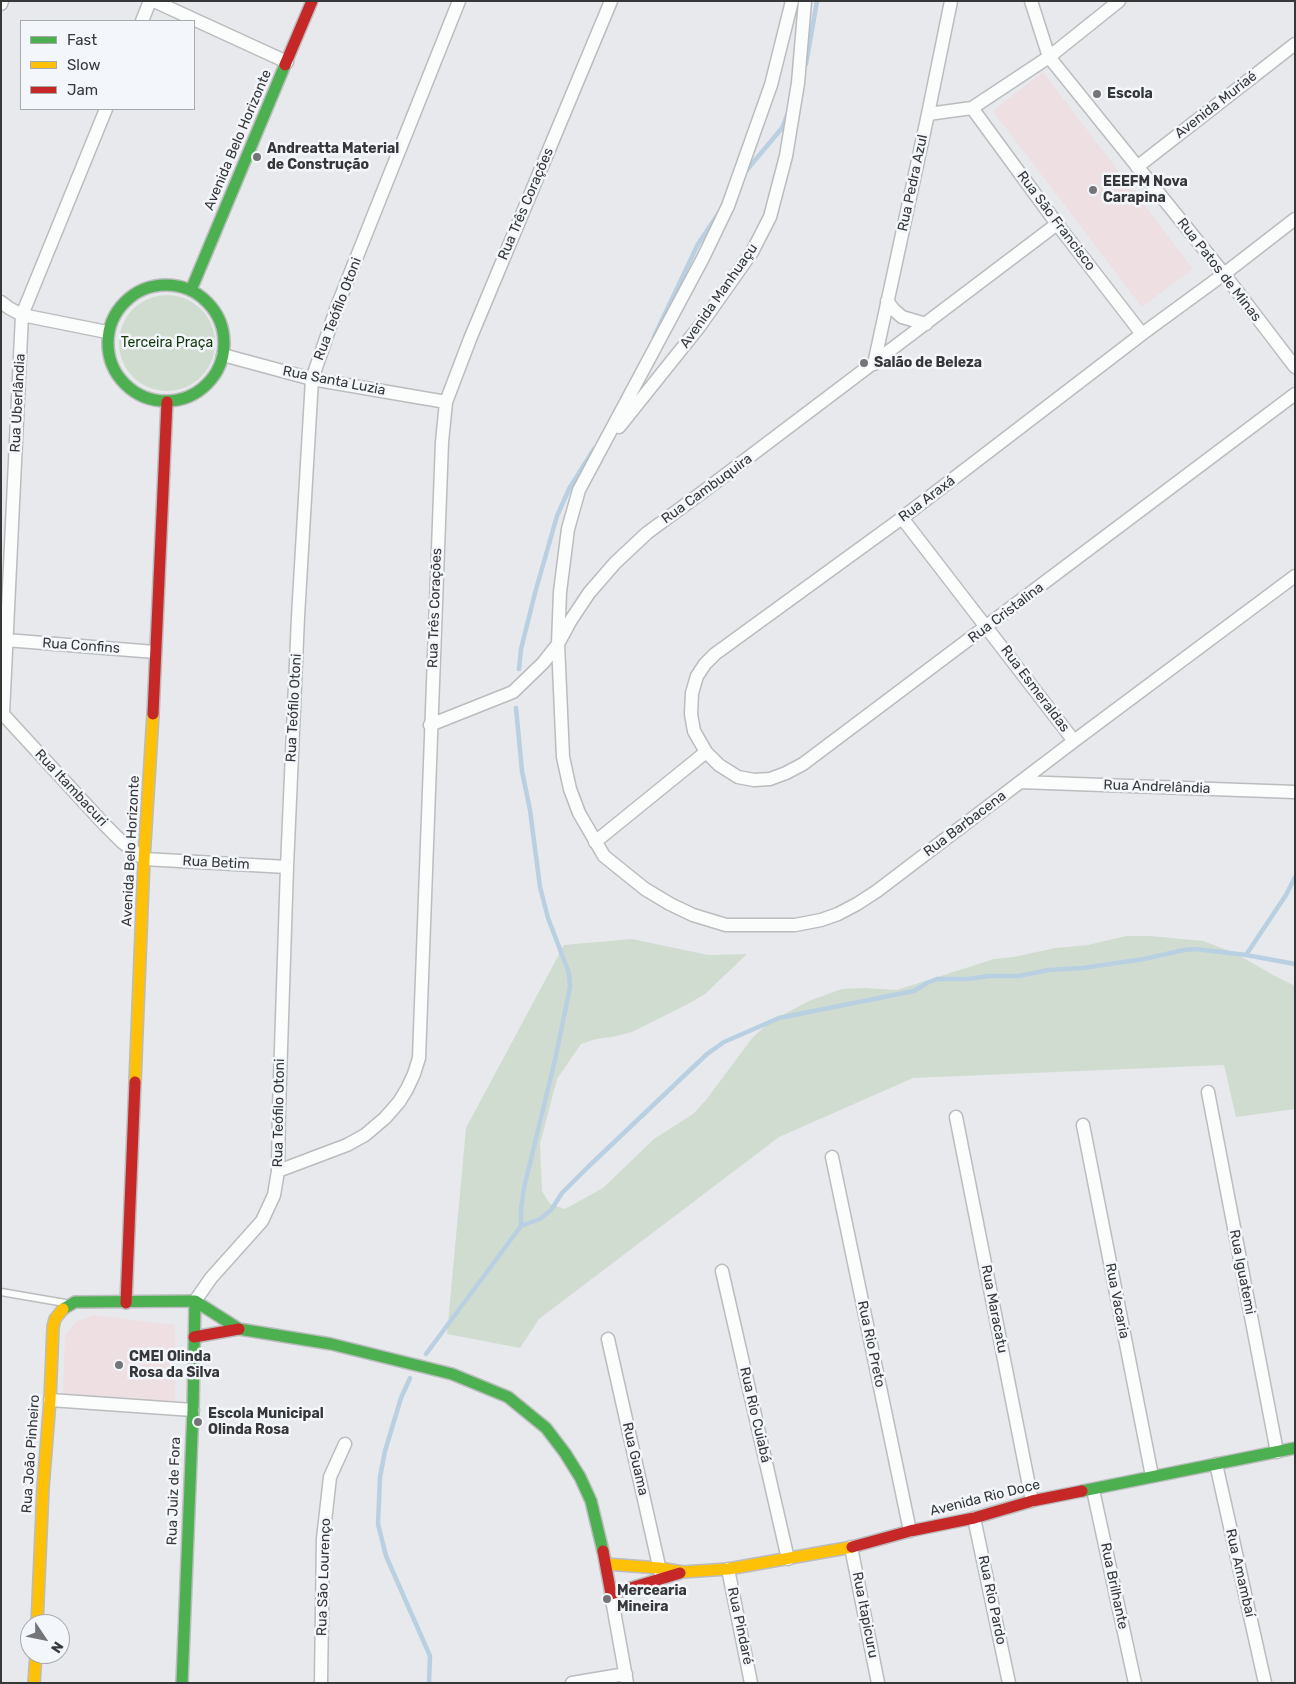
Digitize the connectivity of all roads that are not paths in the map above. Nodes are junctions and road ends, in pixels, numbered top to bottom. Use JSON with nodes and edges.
{"nodes":[{"id":1,"x":152,"y":1,"type":"edge"},
{"id":2,"x":312,"y":1,"type":"edge"},
{"id":3,"x":459,"y":1,"type":"edge"},
{"id":4,"x":611,"y":1,"type":"edge"},
{"id":5,"x":792,"y":1,"type":"edge"},
{"id":6,"x":805,"y":1,"type":"edge"},
{"id":7,"x":951,"y":1,"type":"edge"},
{"id":8,"x":1031,"y":1,"type":"edge"},
{"id":9,"x":1119,"y":1,"type":"edge"},
{"id":10,"x":142,"y":20,"type":"edge"},
{"id":11,"x":194,"y":20,"type":"edge"},
{"id":12,"x":195,"y":20,"type":"edge"},
{"id":13,"x":1295,"y":44,"type":"edge"},
{"id":14,"x":1049,"y":57,"type":"junction"},
{"id":15,"x":287,"y":62,"type":"junction"},
{"id":16,"x":972,"y":108,"type":"junction"},
{"id":17,"x":106,"y":110,"type":"edge"},
{"id":18,"x":928,"y":114,"type":"junction"},
{"id":19,"x":1137,"y":166,"type":"junction"},
{"id":20,"x":1295,"y":219,"type":"edge"},
{"id":21,"x":1057,"y":224,"type":"junction"},
{"id":22,"x":1224,"y":274,"type":"junction"},
{"id":23,"x":191,"y":290,"type":"junction"},
{"id":24,"x":887,"y":301,"type":"junction"},
{"id":25,"x":1,"y":302,"type":"edge"},
{"id":26,"x":22,"y":315,"type":"junction"},
{"id":27,"x":926,"y":324,"type":"junction"},
{"id":28,"x":107,"y":332,"type":"junction"},
{"id":29,"x":1142,"y":334,"type":"junction"},
{"id":30,"x":223,"y":355,"type":"junction"},
{"id":31,"x":874,"y":364,"type":"junction"},
{"id":32,"x":1295,"y":367,"type":"edge"},
{"id":33,"x":312,"y":379,"type":"junction"},
{"id":34,"x":1295,"y":394,"type":"edge"},
{"id":35,"x":167,"y":402,"type":"junction"},
{"id":36,"x":446,"y":402,"type":"junction"},
{"id":37,"x":602,"y":449,"type":"junction"},
{"id":38,"x":902,"y":518,"type":"junction"},
{"id":39,"x":1295,"y":576,"type":"edge"},
{"id":40,"x":987,"y":626,"type":"junction"},
{"id":41,"x":6,"y":640,"type":"junction"},
{"id":42,"x":558,"y":644,"type":"junction"},
{"id":43,"x":155,"y":652,"type":"junction"},
{"id":44,"x":2,"y":713,"type":"edge"},
{"id":45,"x":430,"y":725,"type":"junction"},
{"id":46,"x":1074,"y":741,"type":"junction"},
{"id":47,"x":706,"y":752,"type":"junction"},
{"id":48,"x":1020,"y":782,"type":"junction"},
{"id":49,"x":1295,"y":792,"type":"edge"},
{"id":50,"x":595,"y":842,"type":"junction"},
{"id":51,"x":144,"y":859,"type":"junction"},
{"id":52,"x":287,"y":868,"type":"junction"},
{"id":53,"x":1208,"y":1092,"type":"dead end"},
{"id":54,"x":956,"y":1117,"type":"dead end"},
{"id":55,"x":1083,"y":1125,"type":"dead end"},
{"id":56,"x":832,"y":1157,"type":"dead end"},
{"id":57,"x":278,"y":1171,"type":"junction"},
{"id":58,"x":722,"y":1271,"type":"dead end"},
{"id":59,"x":1,"y":1292,"type":"edge"},
{"id":60,"x":195,"y":1301,"type":"junction"},
{"id":61,"x":126,"y":1302,"type":"junction"},
{"id":62,"x":162,"y":1302,"type":"junction"},
{"id":63,"x":74,"y":1303,"type":"junction"},
{"id":64,"x":239,"y":1329,"type":"junction"},
{"id":65,"x":194,"y":1337,"type":"junction"},
{"id":66,"x":608,"y":1339,"type":"dead end"},
{"id":67,"x":50,"y":1400,"type":"junction"},
{"id":68,"x":193,"y":1410,"type":"junction"},
{"id":69,"x":345,"y":1444,"type":"dead end"},
{"id":70,"x":1295,"y":1448,"type":"edge"},
{"id":71,"x":1277,"y":1452,"type":"junction"},
{"id":72,"x":1216,"y":1464,"type":"junction"},
{"id":73,"x":1152,"y":1476,"type":"junction"},
{"id":74,"x":1093,"y":1490,"type":"junction"},
{"id":75,"x":1032,"y":1501,"type":"junction"},
{"id":76,"x":974,"y":1518,"type":"junction"},
{"id":77,"x":910,"y":1531,"type":"junction"},
{"id":78,"x":852,"y":1547,"type":"junction"},
{"id":79,"x":788,"y":1560,"type":"junction"},
{"id":80,"x":606,"y":1564,"type":"junction"},
{"id":81,"x":728,"y":1569,"type":"junction"},
{"id":82,"x":661,"y":1574,"type":"junction"},
{"id":83,"x":611,"y":1594,"type":"junction"},
{"id":84,"x":37,"y":1614,"type":"edge"},
{"id":85,"x":35,"y":1664,"type":"edge"},
{"id":86,"x":626,"y":1678,"type":"edge"},
{"id":87,"x":34,"y":1683,"type":"edge"},
{"id":88,"x":182,"y":1683,"type":"edge"},
{"id":89,"x":322,"y":1683,"type":"edge"},
{"id":90,"x":572,"y":1683,"type":"edge"},
{"id":91,"x":751,"y":1683,"type":"edge"},
{"id":92,"x":878,"y":1683,"type":"edge"},
{"id":93,"x":1009,"y":1683,"type":"edge"},
{"id":94,"x":1135,"y":1683,"type":"edge"},
{"id":95,"x":1265,"y":1683,"type":"edge"}],
"edges":[{"from":1,"to":10,"type":"street"},
{"from":1,"to":11,"type":"street"},
{"from":2,"to":15,"type":"street","name":"Avenida Belo Horizonte"},
{"from":3,"to":33,"type":"street","name":"Rua Teófilo Otoni"},
{"from":4,"to":36,"type":"street","name":"Rua Três Corações"},
{"from":5,"to":37,"type":"street","name":"Avenida Manhuaçu"},
{"from":6,"to":37,"type":"street","name":"Avenida Manhuaçu"},
{"from":7,"to":18,"type":"street","name":"Rua Pedra Azul"},
{"from":8,"to":14,"type":"street"},
{"from":9,"to":14,"type":"street"},
{"from":12,"to":15,"type":"street"},
{"from":13,"to":19,"type":"street","name":"Avenida Muriaé"},
{"from":14,"to":16,"type":"street"},
{"from":14,"to":19,"type":"street","name":"Rua Patos de Minas"},
{"from":15,"to":23,"type":"street","name":"Avenida Belo Horizonte"},
{"from":16,"to":18,"type":"street"},
{"from":16,"to":21,"type":"street","name":"Rua São Francisco"},
{"from":17,"to":26,"type":"street","name":"Rua Uberlândia"},
{"from":18,"to":24,"type":"street","name":"Rua Pedra Azul"},
{"from":19,"to":22,"type":"street","name":"Rua Patos de Minas"},
{"from":20,"to":22,"type":"street","name":"Rua Araxá"},
{"from":21,"to":27,"type":"street","name":"Rua Cambuquira"},
{"from":21,"to":29,"type":"street","name":"Rua São Francisco"},
{"from":22,"to":29,"type":"street","name":"Rua Araxá"},
{"from":22,"to":32,"type":"street","name":"Rua Patos de Minas"},
{"from":23,"to":28,"type":"street"},
{"from":23,"to":30,"type":"street"},
{"from":24,"to":27,"type":"street"},
{"from":24,"to":31,"type":"street","name":"Rua Pedra Azul"},
{"from":25,"to":26,"type":"street"},
{"from":26,"to":28,"type":"street"},
{"from":26,"to":41,"type":"street","name":"Rua Uberlândia"},
{"from":27,"to":31,"type":"street","name":"Rua Cambuquira"},
{"from":28,"to":35,"type":"street"},
{"from":29,"to":38,"type":"street","name":"Rua Araxá"},
{"from":30,"to":33,"type":"street","name":"Rua Santa Luzia"},
{"from":30,"to":35,"type":"street"},
{"from":31,"to":42,"type":"street","name":"Rua Cambuquira"},
{"from":33,"to":36,"type":"street","name":"Rua Santa Luzia"},
{"from":33,"to":52,"type":"street","name":"Rua Teófilo Otoni"},
{"from":34,"to":40,"type":"street","name":"Rua Cristalina"},
{"from":35,"to":43,"type":"street","name":"Avenida Belo Horizonte"},
{"from":36,"to":45,"type":"street","name":"Rua Três Corações"},
{"from":37,"to":42,"type":"street","name":"Avenida Manhuaçu"},
{"from":38,"to":40,"type":"street","name":"Rua Esmeraldas"},
{"from":38,"to":47,"type":"street","name":"Rua Araxá"},
{"from":39,"to":46,"type":"street","name":"Rua Barbacena"},
{"from":40,"to":46,"type":"street","name":"Rua Esmeraldas"},
{"from":40,"to":47,"type":"street","name":"Rua Cristalina"},
{"from":41,"to":43,"type":"street","name":"Rua Confins"},
{"from":41,"to":44,"type":"street","name":"Rua Uberlândia"},
{"from":42,"to":45,"type":"street"},
{"from":42,"to":50,"type":"street"},
{"from":43,"to":51,"type":"street","name":"Avenida Belo Horizonte"},
{"from":44,"to":51,"type":"street","name":"Rua Itambacuri"},
{"from":45,"to":57,"type":"street","name":"Rua Três Corações"},
{"from":46,"to":48,"type":"street","name":"Rua Barbacena"},
{"from":47,"to":50,"type":"street"},
{"from":48,"to":49,"type":"street","name":"Rua Andrelândia"},
{"from":48,"to":50,"type":"street","name":"Rua Barbacena"},
{"from":51,"to":52,"type":"street","name":"Rua Betim"},
{"from":51,"to":61,"type":"street","name":"Avenida Belo Horizonte"},
{"from":52,"to":57,"type":"street","name":"Rua Teófilo Otoni"},
{"from":53,"to":71,"type":"street","name":"Rua Iguatemi"},
{"from":54,"to":75,"type":"street","name":"Rua Maracatu"},
{"from":55,"to":73,"type":"street","name":"Rua Vacaria"},
{"from":56,"to":77,"type":"street","name":"Rua Rio Preto"},
{"from":57,"to":60,"type":"street","name":"Rua Teófilo Otoni"},
{"from":58,"to":79,"type":"street","name":"Rua Rio Cuiabá"},
{"from":59,"to":63,"type":"lane"},
{"from":60,"to":62,"type":"street"},
{"from":60,"to":64,"type":"street"},
{"from":60,"to":65,"type":"street","name":"Rua Juiz de Fora"},
{"from":61,"to":62,"type":"street"},
{"from":61,"to":63,"type":"street"},
{"from":62,"to":65,"type":"street"},
{"from":63,"to":67,"type":"street","name":"Rua João Pinheiro"},
{"from":64,"to":65,"type":"street"},
{"from":64,"to":80,"type":"street"},
{"from":65,"to":68,"type":"street","name":"Rua Juiz de Fora"},
{"from":66,"to":82,"type":"street","name":"Rua Guama"},
{"from":67,"to":68,"type":"street"},
{"from":67,"to":84,"type":"street","name":"Rua João Pinheiro"},
{"from":68,"to":88,"type":"street","name":"Rua Juiz de Fora"},
{"from":69,"to":89,"type":"street","name":"Rua São Lourenço"},
{"from":70,"to":71,"type":"street","name":"Avenida Rio Doce"},
{"from":71,"to":72,"type":"street","name":"Avenida Rio Doce"},
{"from":72,"to":73,"type":"street","name":"Avenida Rio Doce"},
{"from":72,"to":95,"type":"street","name":"Rua Amambaí"},
{"from":73,"to":74,"type":"street","name":"Avenida Rio Doce"},
{"from":74,"to":75,"type":"street","name":"Avenida Rio Doce"},
{"from":74,"to":94,"type":"street","name":"Rua Brilhante"},
{"from":75,"to":76,"type":"street","name":"Avenida Rio Doce"},
{"from":76,"to":77,"type":"street","name":"Avenida Rio Doce"},
{"from":76,"to":93,"type":"street","name":"Rua Rio Pardo"},
{"from":77,"to":78,"type":"street","name":"Avenida Rio Doce"},
{"from":78,"to":79,"type":"street","name":"Avenida Rio Doce"},
{"from":78,"to":92,"type":"street","name":"Rua Itapicuru"},
{"from":79,"to":81,"type":"street","name":"Avenida Rio Doce"},
{"from":80,"to":82,"type":"street","name":"Avenida Rio Doce"},
{"from":80,"to":83,"type":"street"},
{"from":81,"to":82,"type":"street","name":"Avenida Rio Doce"},
{"from":81,"to":91,"type":"street","name":"Rua Pindaré"},
{"from":82,"to":83,"type":"street","name":"Avenida Rio Doce"},
{"from":83,"to":86,"type":"street"},
{"from":85,"to":87,"type":"street"},
{"from":86,"to":90,"type":"street"}]}
